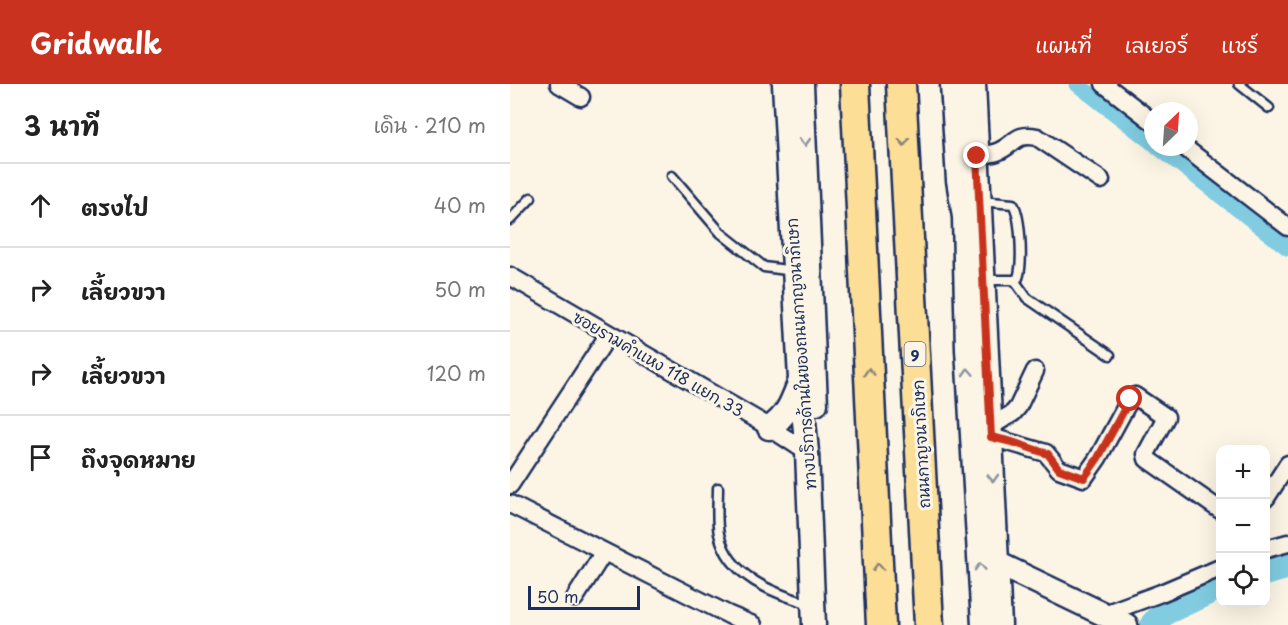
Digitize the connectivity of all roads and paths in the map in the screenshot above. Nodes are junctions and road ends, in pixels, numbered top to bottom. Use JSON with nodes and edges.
{"nodes":[{"id":1,"x":559,"y":84,"type":"edge"},
{"id":2,"x":784,"y":84,"type":"edge"},
{"id":3,"x":802,"y":84,"type":"edge"},
{"id":4,"x":855,"y":84,"type":"edge"},
{"id":5,"x":901,"y":84,"type":"edge"},
{"id":6,"x":952,"y":84,"type":"edge"},
{"id":7,"x":963,"y":84,"type":"edge"},
{"id":8,"x":974,"y":84,"type":"edge"},
{"id":9,"x":1104,"y":84,"type":"edge"},
{"id":10,"x":1239,"y":84,"type":"edge"},
{"id":11,"x":581,"y":97,"type":"dead end"},
{"id":12,"x":1269,"y":108,"type":"dead end"},
{"id":13,"x":1144,"y":115,"type":"edge"},
{"id":14,"x":977,"y":156,"type":"junction"},
{"id":15,"x":1196,"y":156,"type":"edge"},
{"id":16,"x":672,"y":176,"type":"dead end"},
{"id":17,"x":1101,"y":180,"type":"dead end"},
{"id":18,"x":531,"y":198,"type":"dead end"},
{"id":19,"x":971,"y":209,"type":"junction"},
{"id":20,"x":510,"y":220,"type":"edge"},
{"id":21,"x":1288,"y":227,"type":"edge"},
{"id":22,"x":794,"y":271,"type":"junction"},
{"id":23,"x":510,"y":276,"type":"edge"},
{"id":24,"x":983,"y":280,"type":"junction"},
{"id":25,"x":1014,"y":280,"type":"junction"},
{"id":26,"x":609,"y":334,"type":"junction"},
{"id":27,"x":1110,"y":355,"type":"dead end"},
{"id":28,"x":1035,"y":371,"type":"dead end"},
{"id":29,"x":800,"y":379,"type":"junction"},
{"id":30,"x":769,"y":428,"type":"junction"},
{"id":31,"x":990,"y":432,"type":"junction"},
{"id":32,"x":807,"y":452,"type":"junction"},
{"id":33,"x":1288,"y":464,"type":"edge"},
{"id":34,"x":510,"y":485,"type":"edge"},
{"id":35,"x":718,"y":488,"type":"dead end"},
{"id":36,"x":1270,"y":492,"type":"edge"},
{"id":37,"x":510,"y":504,"type":"edge"},
{"id":38,"x":1216,"y":507,"type":"edge"},
{"id":39,"x":1288,"y":543,"type":"edge"},
{"id":40,"x":1270,"y":547,"type":"edge"},
{"id":41,"x":604,"y":552,"type":"junction"},
{"id":42,"x":997,"y":563,"type":"junction"},
{"id":43,"x":1216,"y":570,"type":"edge"},
{"id":44,"x":575,"y":598,"type":"dead end"},
{"id":45,"x":814,"y":615,"type":"edge"},
{"id":46,"x":1117,"y":621,"type":"edge"},
{"id":47,"x":753,"y":625,"type":"edge"},
{"id":48,"x":881,"y":625,"type":"edge"},
{"id":49,"x":929,"y":625,"type":"edge"},
{"id":50,"x":983,"y":625,"type":"edge"},
{"id":51,"x":1000,"y":625,"type":"edge"}],
"edges":[{"from":1,"to":11,"type":"street"},
{"from":2,"to":22,"type":"main road","name":"ทางบริการด้านในของถนนกาญจนาภิเษก"},
{"from":3,"to":32,"type":"main road","one_way":true},
{"from":48,"to":4,"type":"highway","one_way":true},
{"from":5,"to":49,"type":"highway","name":"ถนนกาญจนาภิเษก","number":"9","one_way":true},
{"from":6,"to":19,"type":"main road"},
{"from":7,"to":19,"type":"main road"},
{"from":8,"to":14,"type":"main road"},
{"from":9,"to":13,"type":"street"},
{"from":10,"to":12,"type":"lane"},
{"from":14,"to":17,"type":"street"},
{"from":14,"to":19,"type":"main road"},
{"from":15,"to":21,"type":"street"},
{"from":16,"to":22,"type":"lane"},
{"from":18,"to":20,"type":"lane"},
{"from":19,"to":24,"type":"main road"},
{"from":19,"to":25,"type":"lane"},
{"from":50,"to":19,"type":"main road","one_way":true},
{"from":22,"to":29,"type":"main road","name":"ทางบริการด้านในของถนนกาญจนาภิเษก"},
{"from":23,"to":26,"type":"street","name":"ซอยรามคำแหง 118 แยก 33"},
{"from":24,"to":25,"type":"lane"},
{"from":24,"to":31,"type":"main road"},
{"from":25,"to":27,"type":"lane"},
{"from":26,"to":30,"type":"street","name":"ซอยรามคำแหง 118 แยก 33"},
{"from":26,"to":34,"type":"street"},
{"from":28,"to":31,"type":"street"},
{"from":29,"to":30,"type":"main road"},
{"from":29,"to":32,"type":"main road","name":"ทางบริการด้านในของถนนกาญจนาภิเษก"},
{"from":30,"to":32,"type":"street","name":"ซอยรามคำแหง 118 แยก 33"},
{"from":31,"to":38,"type":"street"},
{"from":31,"to":42,"type":"main road","one_way":true},
{"from":32,"to":45,"type":"main road","name":"ทางบริการด้านในของถนนกาญจนาภิเษก"},
{"from":33,"to":36,"type":"street"},
{"from":35,"to":45,"type":"lane"},
{"from":37,"to":41,"type":"street"},
{"from":39,"to":40,"type":"street"},
{"from":41,"to":44,"type":"street"},
{"from":41,"to":47,"type":"street"},
{"from":42,"to":46,"type":"main road"},
{"from":42,"to":51,"type":"main road"},
{"from":43,"to":46,"type":"street"}]}
